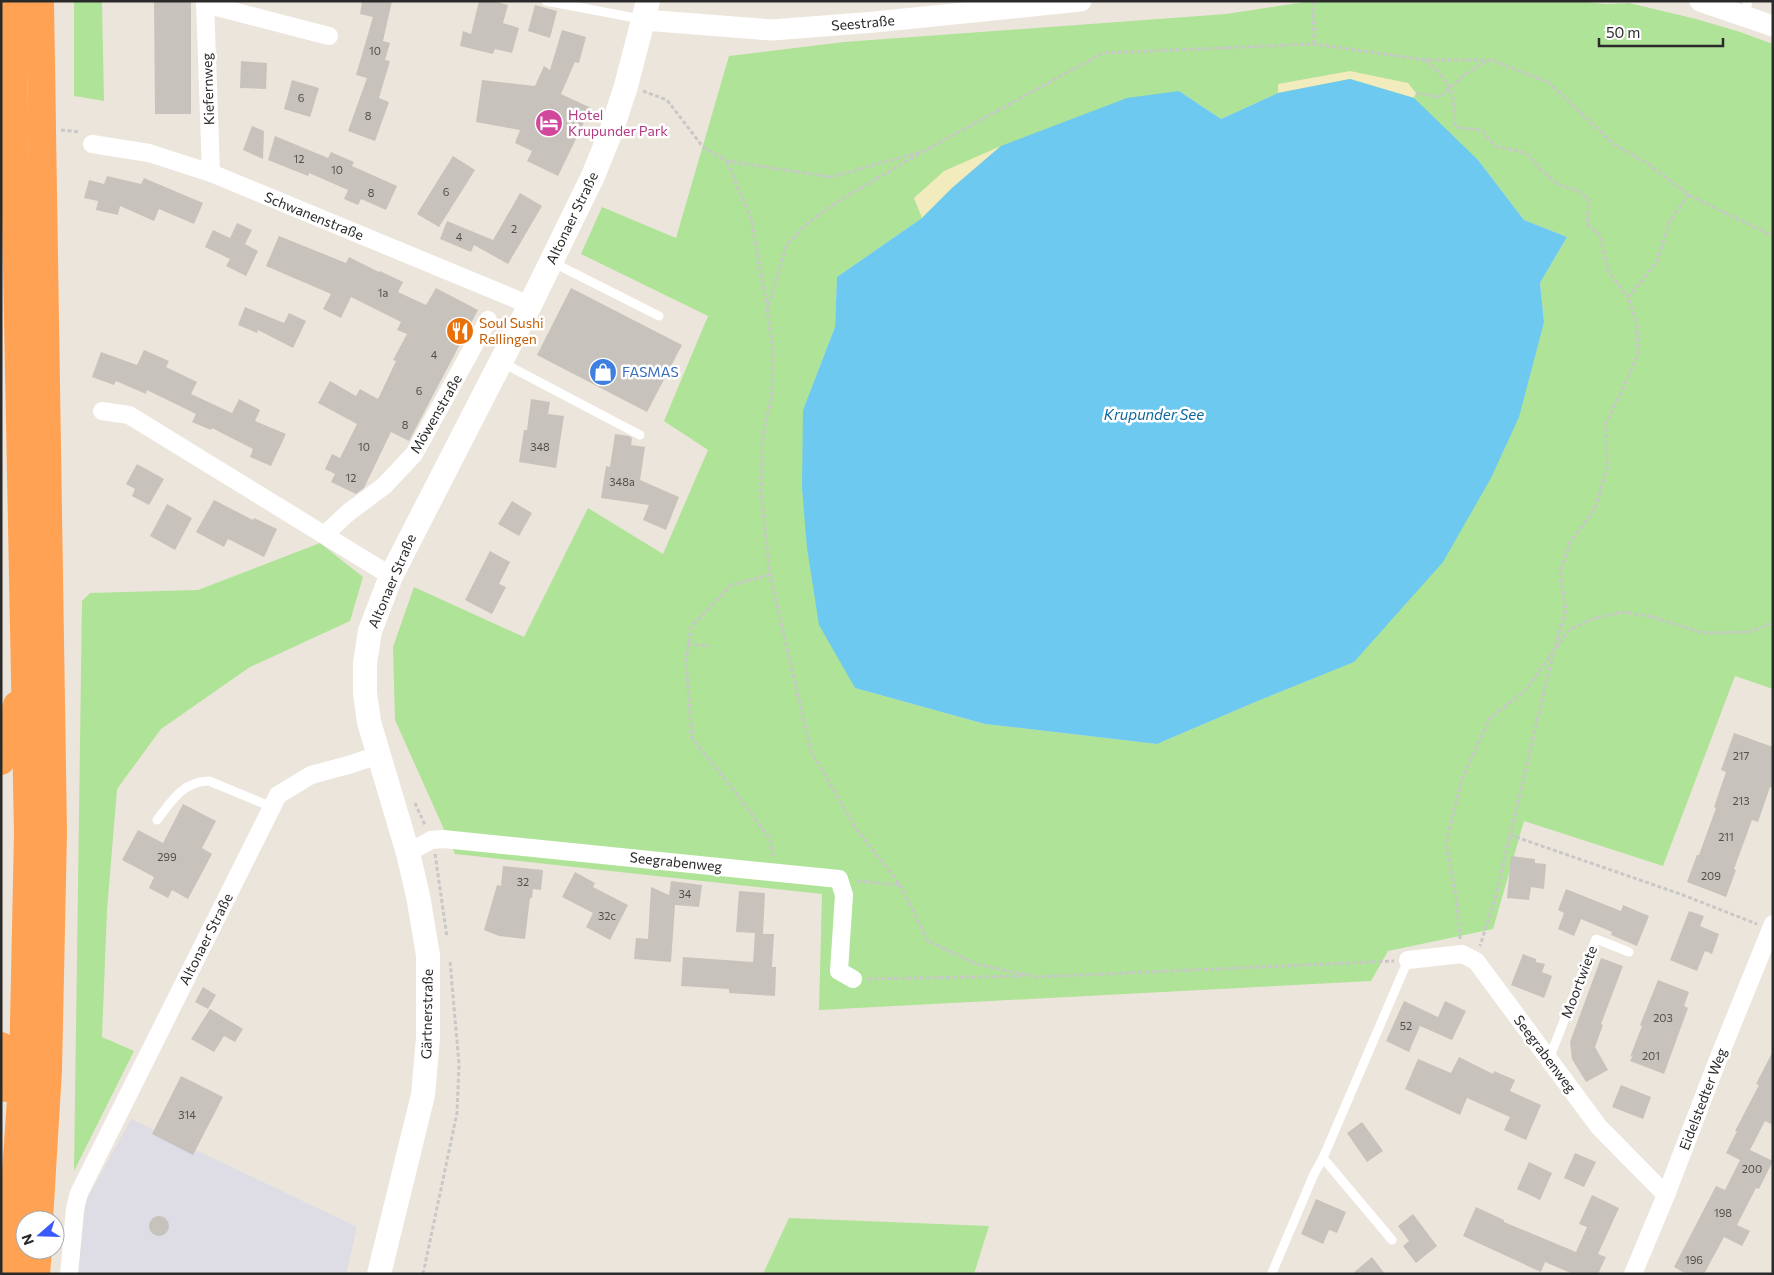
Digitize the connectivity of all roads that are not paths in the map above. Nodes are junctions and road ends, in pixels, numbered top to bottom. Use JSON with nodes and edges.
{"nodes":[{"id":1,"x":14,"y":1,"type":"edge"},
{"id":2,"x":40,"y":1,"type":"edge"},
{"id":3,"x":546,"y":1,"type":"edge"},
{"id":4,"x":1081,"y":1,"type":"edge"},
{"id":5,"x":1700,"y":1,"type":"edge"},
{"id":6,"x":205,"y":3,"type":"edge"},
{"id":7,"x":1747,"y":8,"type":"edge"},
{"id":8,"x":646,"y":10,"type":"edge"},
{"id":9,"x":1773,"y":26,"type":"edge"},
{"id":10,"x":329,"y":36,"type":"dead end"},
{"id":11,"x":92,"y":144,"type":"dead end"},
{"id":12,"x":211,"y":173,"type":"junction"},
{"id":13,"x":551,"y":262,"type":"junction"},
{"id":14,"x":530,"y":305,"type":"junction"},
{"id":15,"x":659,"y":316,"type":"dead end"},
{"id":16,"x":488,"y":320,"type":"dead end"},
{"id":17,"x":501,"y":362,"type":"junction"},
{"id":18,"x":102,"y":411,"type":"dead end"},
{"id":19,"x":640,"y":435,"type":"dead end"},
{"id":20,"x":324,"y":535,"type":"junction"},
{"id":21,"x":391,"y":576,"type":"junction"},
{"id":22,"x":26,"y":672,"type":"junction"},
{"id":23,"x":378,"y":755,"type":"junction"},
{"id":24,"x":1,"y":761,"type":"edge"},
{"id":25,"x":272,"y":807,"type":"junction"},
{"id":26,"x":157,"y":820,"type":"dead end"},
{"id":27,"x":408,"y":853,"type":"junction"},
{"id":28,"x":1772,"y":927,"type":"edge"},
{"id":29,"x":1629,"y":952,"type":"dead end"},
{"id":30,"x":1408,"y":960,"type":"joint"},
{"id":31,"x":852,"y":979,"type":"road end"},
{"id":32,"x":1,"y":1046,"type":"edge"},
{"id":33,"x":1548,"y":1059,"type":"junction"},
{"id":34,"x":1324,"y":1158,"type":"junction"},
{"id":35,"x":1666,"y":1195,"type":"junction"},
{"id":36,"x":41,"y":1210,"type":"edge"},
{"id":37,"x":1392,"y":1240,"type":"dead end"},
{"id":38,"x":12,"y":1244,"type":"junction"},
{"id":39,"x":37,"y":1260,"type":"edge"},
{"id":40,"x":1638,"y":1272,"type":"edge"},
{"id":41,"x":1272,"y":1273,"type":"edge"},
{"id":42,"x":9,"y":1274,"type":"edge"},
{"id":43,"x":36,"y":1274,"type":"edge"},
{"id":44,"x":68,"y":1274,"type":"edge"},
{"id":45,"x":379,"y":1274,"type":"edge"}],
"edges":[{"from":1,"to":22,"type":"highway"},
{"from":2,"to":36,"type":"highway"},
{"from":3,"to":8,"type":"lane"},
{"from":4,"to":8,"type":"street","name":"Seestraße"},
{"from":5,"to":7,"type":"street"},
{"from":6,"to":10,"type":"street","name":"Kiefernweg"},
{"from":6,"to":12,"type":"street","name":"Kiefernweg"},
{"from":7,"to":9,"type":"street"},
{"from":8,"to":13,"type":"main road","name":"Altonaer Straße"},
{"from":11,"to":12,"type":"street","name":"Schwanenstraße"},
{"from":12,"to":14,"type":"street","name":"Schwanenstraße"},
{"from":13,"to":14,"type":"main road","name":"Altonaer Straße"},
{"from":13,"to":15,"type":"lane"},
{"from":14,"to":17,"type":"main road","name":"Altonaer Straße"},
{"from":16,"to":20,"type":"street","name":"Möwenstraße"},
{"from":17,"to":19,"type":"lane"},
{"from":17,"to":21,"type":"main road","name":"Altonaer Straße"},
{"from":18,"to":20,"type":"street"},
{"from":20,"to":21,"type":"street"},
{"from":21,"to":23,"type":"main road","name":"Altonaer Straße"},
{"from":22,"to":24,"type":"highway"},
{"from":22,"to":38,"type":"highway"},
{"from":23,"to":25,"type":"street","name":"Altonaer Straße"},
{"from":23,"to":27,"type":"main road","name":"Gärtnerstraße"},
{"from":25,"to":26,"type":"lane"},
{"from":25,"to":44,"type":"street","name":"Altonaer Straße"},
{"from":27,"to":31,"type":"street","name":"Seegrabenweg"},
{"from":27,"to":45,"type":"main road","name":"Gärtnerstraße"},
{"from":28,"to":35,"type":"street","name":"Eidelstedter Weg"},
{"from":29,"to":33,"type":"lane","name":"Moortwiete"},
{"from":30,"to":33,"type":"street","name":"Seegrabenweg"},
{"from":30,"to":34,"type":"lane"},
{"from":32,"to":38,"type":"highway"},
{"from":33,"to":35,"type":"street","name":"Seegrabenweg"},
{"from":34,"to":37,"type":"lane"},
{"from":34,"to":41,"type":"lane"},
{"from":35,"to":40,"type":"street","name":"Eidelstedter Weg"},
{"from":38,"to":42,"type":"highway"},
{"from":39,"to":43,"type":"highway"}]}
